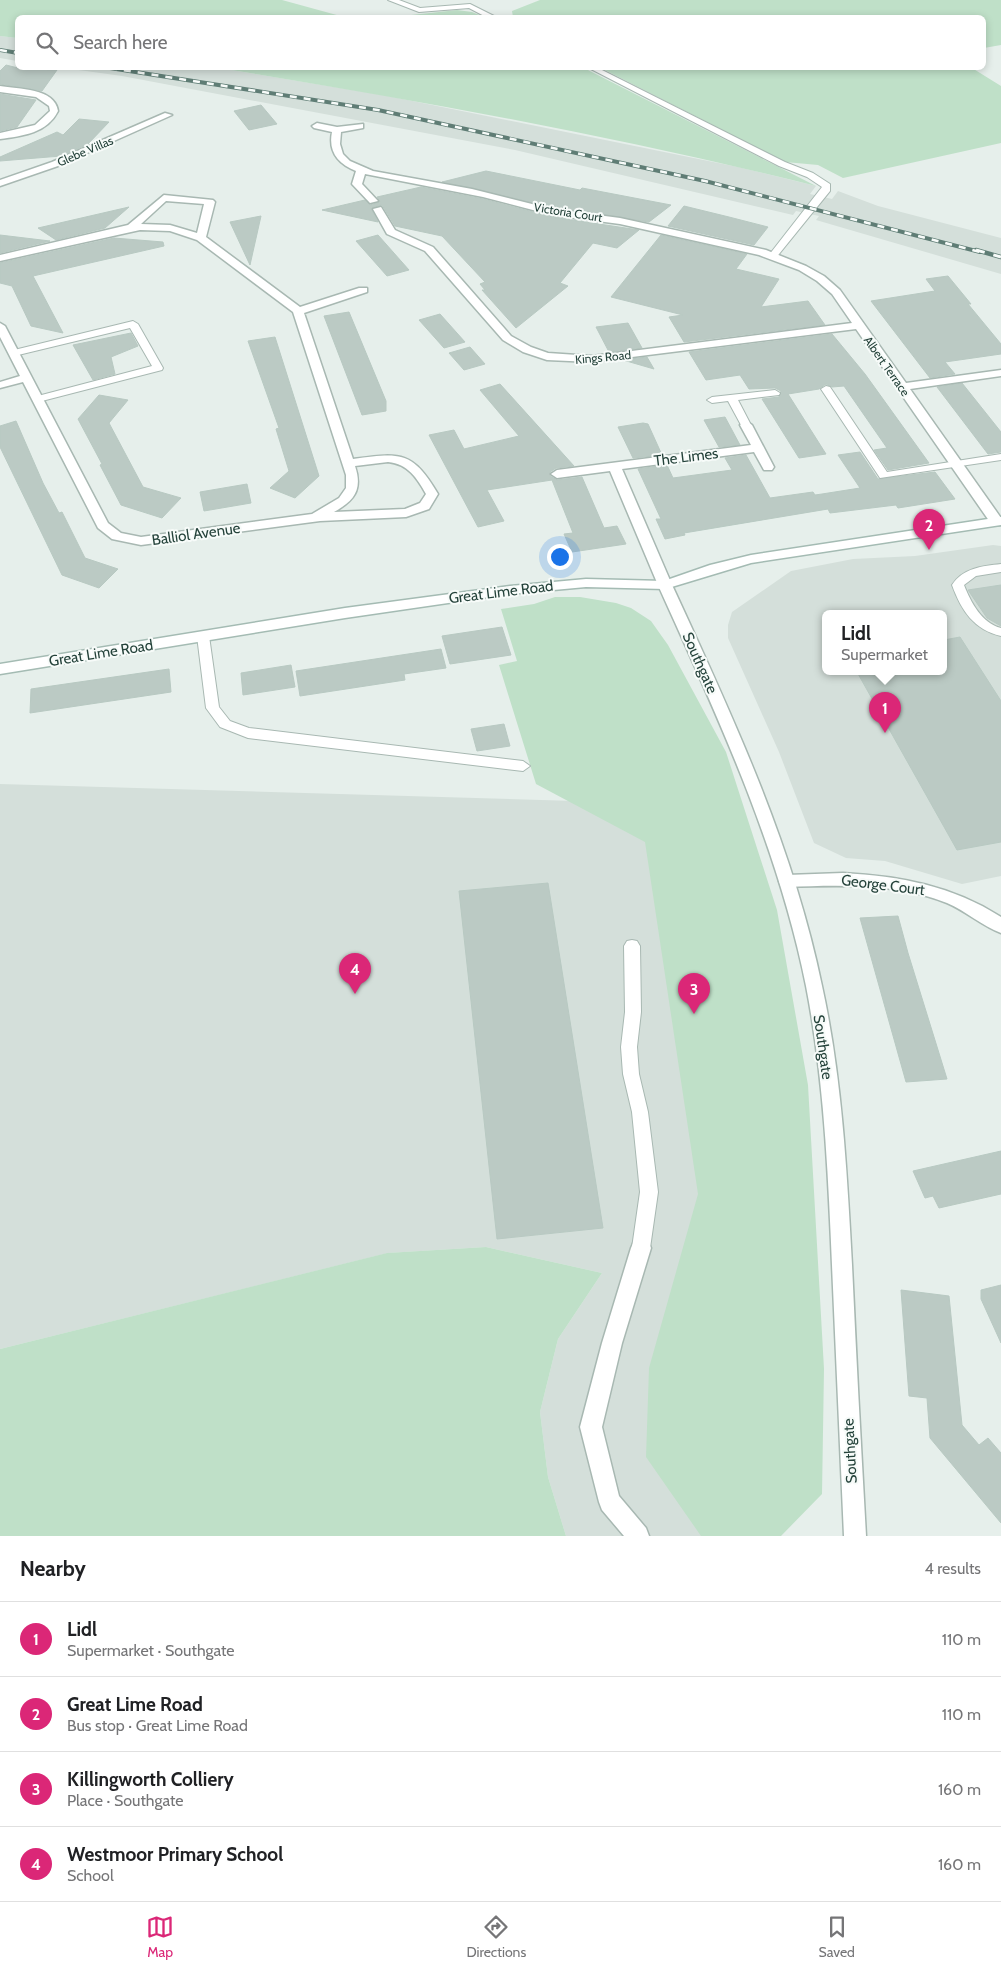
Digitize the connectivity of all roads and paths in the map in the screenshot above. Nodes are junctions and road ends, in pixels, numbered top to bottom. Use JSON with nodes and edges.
{"nodes":[{"id":1,"x":392,"y":0,"type":"edge"},
{"id":2,"x":489,"y":15,"type":"edge"},
{"id":3,"x":597,"y":70,"type":"edge"},
{"id":4,"x":0,"y":89,"type":"edge"},
{"id":5,"x":168,"y":115,"type":"dead end"},
{"id":6,"x":317,"y":126,"type":"dead end"},
{"id":7,"x":360,"y":126,"type":"dead end"},
{"id":8,"x":337,"y":130,"type":"junction"},
{"id":9,"x":0,"y":136,"type":"edge"},
{"id":10,"x":361,"y":170,"type":"junction"},
{"id":11,"x":0,"y":183,"type":"edge"},
{"id":12,"x":133,"y":226,"type":"junction"},
{"id":13,"x":201,"y":238,"type":"junction"},
{"id":14,"x":746,"y":250,"type":"joint"},
{"id":15,"x":772,"y":257,"type":"junction"},
{"id":16,"x":0,"y":258,"type":"edge"},
{"id":17,"x":363,"y":290,"type":"dead end"},
{"id":18,"x":298,"y":310,"type":"junction"},
{"id":19,"x":858,"y":325,"type":"junction"},
{"id":20,"x":0,"y":326,"type":"edge"},
{"id":21,"x":14,"y":354,"type":"junction"},
{"id":22,"x":1001,"y":373,"type":"edge"},
{"id":23,"x":27,"y":378,"type":"junction"},
{"id":24,"x":0,"y":384,"type":"edge"},
{"id":25,"x":902,"y":387,"type":"junction"},
{"id":26,"x":826,"y":389,"type":"dead end"},
{"id":27,"x":775,"y":392,"type":"dead end"},
{"id":28,"x":731,"y":398,"type":"junction"},
{"id":29,"x":38,"y":399,"type":"junction"},
{"id":30,"x":712,"y":400,"type":"dead end"},
{"id":31,"x":746,"y":425,"type":"joint"},
{"id":32,"x":758,"y":448,"type":"junction"},
{"id":33,"x":1001,"y":458,"type":"edge"},
{"id":34,"x":348,"y":463,"type":"junction"},
{"id":35,"x":956,"y":464,"type":"junction"},
{"id":36,"x":615,"y":467,"type":"junction"},
{"id":37,"x":768,"y":467,"type":"dead end"},
{"id":38,"x":557,"y":474,"type":"dead end"},
{"id":39,"x":314,"y":518,"type":"junction"},
{"id":40,"x":999,"y":522,"type":"edge"},
{"id":41,"x":1001,"y":568,"type":"edge"},
{"id":42,"x":665,"y":585,"type":"junction"},
{"id":43,"x":1001,"y":632,"type":"edge"},
{"id":44,"x":203,"y":636,"type":"junction"},
{"id":45,"x":0,"y":669,"type":"edge"},
{"id":46,"x":524,"y":766,"type":"dead end"},
{"id":47,"x":787,"y":881,"type":"junction"},
{"id":48,"x":1001,"y":926,"type":"edge"},
{"id":49,"x":632,"y":946,"type":"dead end"},
{"id":50,"x":641,"y":1248,"type":"joint"},
{"id":51,"x":638,"y":1536,"type":"edge"},
{"id":52,"x":854,"y":1536,"type":"edge"}],
"edges":[{"from":1,"to":2,"type":"lane"},
{"from":3,"to":15,"type":"lane"},
{"from":4,"to":9,"type":"street"},
{"from":5,"to":11,"type":"street","name":"Glebe Villas"},
{"from":6,"to":8,"type":"street"},
{"from":7,"to":8,"type":"street"},
{"from":8,"to":10,"type":"street","name":"Victoria Court"},
{"from":10,"to":14,"type":"street","name":"Victoria Court"},
{"from":10,"to":19,"type":"street","name":"Kings Road"},
{"from":12,"to":13,"type":"street"},
{"from":12,"to":13,"type":"street"},
{"from":12,"to":16,"type":"street"},
{"from":13,"to":18,"type":"street"},
{"from":14,"to":15,"type":"street","name":"Albert Terrace"},
{"from":15,"to":19,"type":"street","name":"Albert Terrace"},
{"from":17,"to":18,"type":"street"},
{"from":18,"to":34,"type":"street","name":"Balliol Avenue"},
{"from":19,"to":25,"type":"street","name":"Albert Terrace"},
{"from":20,"to":21,"type":"street"},
{"from":21,"to":23,"type":"street","name":"Balliol Avenue"},
{"from":21,"to":29,"type":"lane"},
{"from":22,"to":25,"type":"street"},
{"from":23,"to":24,"type":"street"},
{"from":23,"to":29,"type":"street","name":"Balliol Avenue"},
{"from":25,"to":35,"type":"street","name":"Albert Terrace"},
{"from":26,"to":35,"type":"lane"},
{"from":27,"to":28,"type":"lane"},
{"from":28,"to":30,"type":"lane"},
{"from":28,"to":31,"type":"lane"},
{"from":29,"to":39,"type":"street","name":"Balliol Avenue"},
{"from":31,"to":32,"type":"street"},
{"from":32,"to":36,"type":"street","name":"The Limes"},
{"from":32,"to":37,"type":"street"},
{"from":33,"to":35,"type":"lane"},
{"from":34,"to":39,"type":"street","name":"Balliol Avenue"},
{"from":34,"to":39,"type":"street","name":"Balliol Avenue"},
{"from":35,"to":40,"type":"street","name":"Albert Terrace"},
{"from":36,"to":38,"type":"street","name":"The Limes"},
{"from":36,"to":42,"type":"street"},
{"from":40,"to":42,"type":"street","name":"Great Lime Road"},
{"from":41,"to":43,"type":"lane"},
{"from":42,"to":44,"type":"street","name":"Great Lime Road"},
{"from":42,"to":47,"type":"street","name":"Southgate"},
{"from":44,"to":45,"type":"street","name":"Great Lime Road"},
{"from":44,"to":46,"type":"lane"},
{"from":47,"to":48,"type":"street","name":"George Court"},
{"from":47,"to":52,"type":"street","name":"Southgate"},
{"from":49,"to":50,"type":"lane"},
{"from":50,"to":51,"type":"street"}]}
